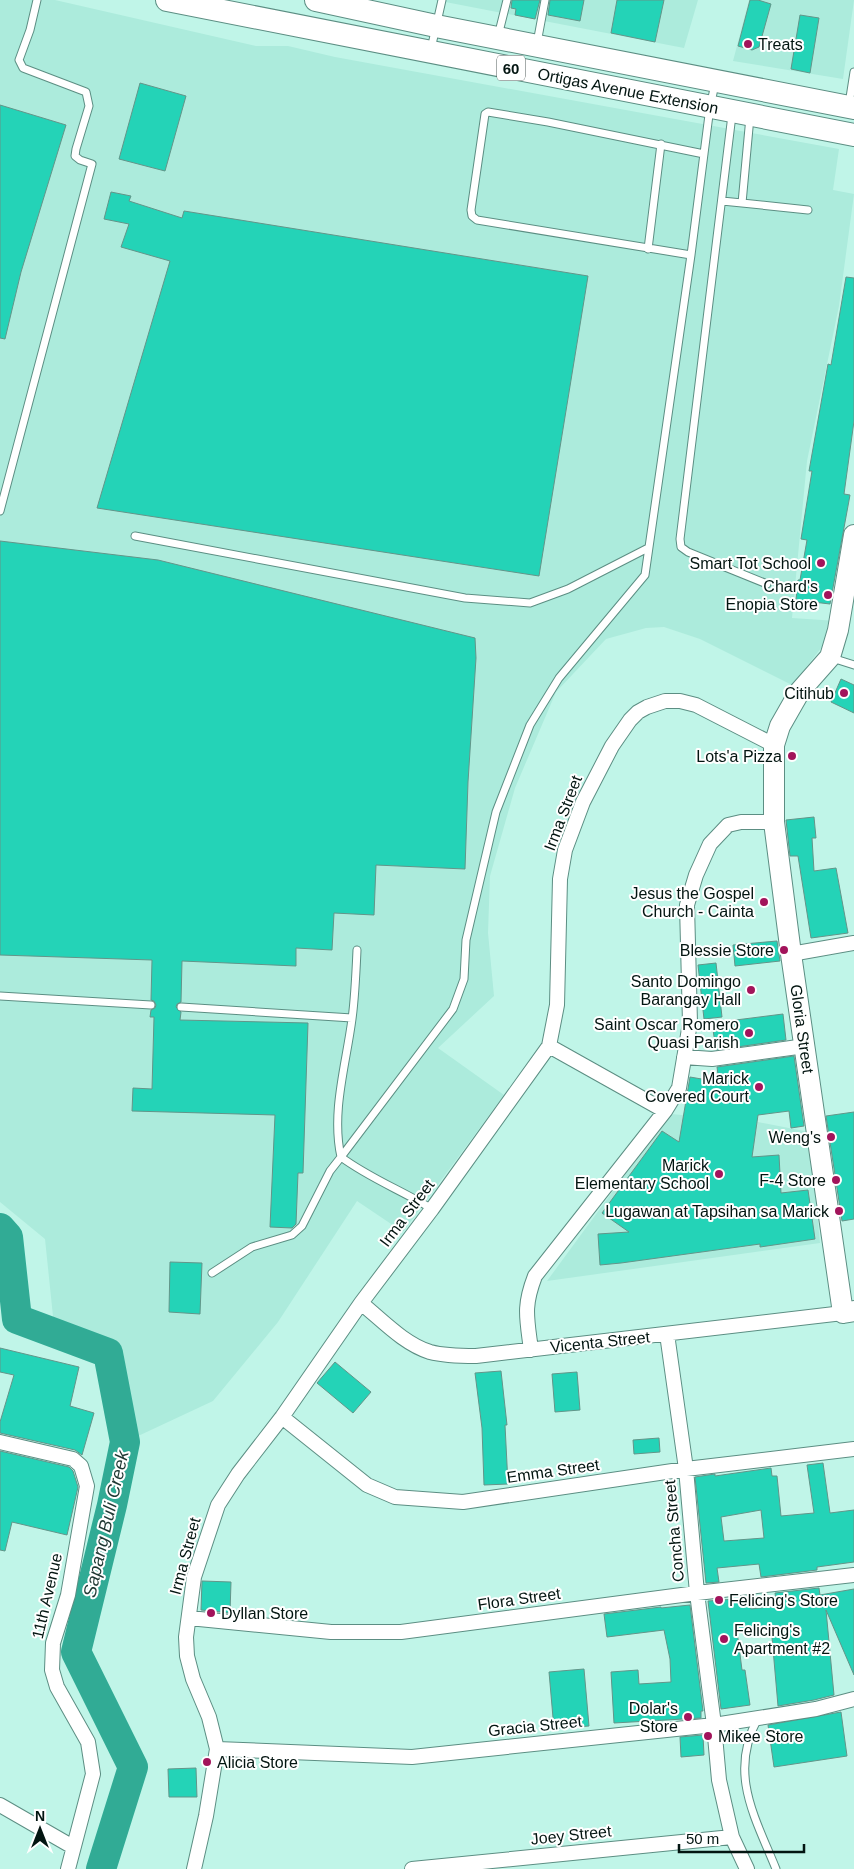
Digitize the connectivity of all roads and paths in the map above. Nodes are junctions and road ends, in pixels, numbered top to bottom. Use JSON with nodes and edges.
{"nodes":[{"id":1,"x":37,"y":0,"type":"edge"},
{"id":2,"x":167,"y":0,"type":"edge"},
{"id":3,"x":316,"y":0,"type":"edge"},
{"id":4,"x":442,"y":0,"type":"edge"},
{"id":5,"x":507,"y":0,"type":"edge"},
{"id":6,"x":545,"y":0,"type":"edge"},
{"id":7,"x":436,"y":26,"type":"junction"},
{"id":8,"x":498,"y":37,"type":"junction"},
{"id":9,"x":536,"y":46,"type":"junction"},
{"id":10,"x":431,"y":52,"type":"junction"},
{"id":11,"x":854,"y":72,"type":"edge"},
{"id":12,"x":716,"y":81,"type":"junction"},
{"id":13,"x":710,"y":107,"type":"junction"},
{"id":14,"x":851,"y":108,"type":"edge"},
{"id":15,"x":741,"y":113,"type":"junction"},
{"id":16,"x":854,"y":135,"type":"edge"},
{"id":17,"x":661,"y":144,"type":"junction"},
{"id":18,"x":704,"y":154,"type":"junction"},
{"id":19,"x":722,"y":201,"type":"junction"},
{"id":20,"x":742,"y":203,"type":"junction"},
{"id":21,"x":808,"y":210,"type":"dead end"},
{"id":22,"x":648,"y":249,"type":"junction"},
{"id":23,"x":691,"y":255,"type":"junction"},
{"id":24,"x":0,"y":511,"type":"edge"},
{"id":25,"x":854,"y":535,"type":"edge"},
{"id":26,"x":135,"y":536,"type":"dead end"},
{"id":27,"x":648,"y":548,"type":"junction"},
{"id":28,"x":767,"y":584,"type":"dead end"},
{"id":29,"x":830,"y":657,"type":"junction"},
{"id":30,"x":854,"y":665,"type":"edge"},
{"id":31,"x":774,"y":745,"type":"junction"},
{"id":32,"x":774,"y":822,"type":"junction"},
{"id":33,"x":854,"y":943,"type":"edge"},
{"id":34,"x":357,"y":950,"type":"dead end"},
{"id":35,"x":791,"y":954,"type":"junction"},
{"id":36,"x":0,"y":996,"type":"edge"},
{"id":37,"x":151,"y":1005,"type":"dead end"},
{"id":38,"x":181,"y":1007,"type":"dead end"},
{"id":39,"x":352,"y":1018,"type":"junction"},
{"id":40,"x":549,"y":1046,"type":"junction"},
{"id":41,"x":805,"y":1046,"type":"junction"},
{"id":42,"x":684,"y":1057,"type":"junction"},
{"id":43,"x":665,"y":1112,"type":"junction"},
{"id":44,"x":341,"y":1157,"type":"junction"},
{"id":45,"x":432,"y":1210,"type":"junction"},
{"id":46,"x":212,"y":1273,"type":"dead end"},
{"id":47,"x":361,"y":1303,"type":"junction"},
{"id":48,"x":848,"y":1312,"type":"edge"},
{"id":49,"x":667,"y":1334,"type":"junction"},
{"id":50,"x":531,"y":1350,"type":"junction"},
{"id":51,"x":282,"y":1417,"type":"junction"},
{"id":52,"x":0,"y":1442,"type":"edge"},
{"id":53,"x":854,"y":1449,"type":"edge"},
{"id":54,"x":686,"y":1469,"type":"junction"},
{"id":55,"x":854,"y":1576,"type":"edge"},
{"id":56,"x":697,"y":1593,"type":"junction"},
{"id":57,"x":188,"y":1618,"type":"junction"},
{"id":58,"x":854,"y":1699,"type":"edge"},
{"id":59,"x":758,"y":1718,"type":"junction"},
{"id":60,"x":714,"y":1724,"type":"junction"},
{"id":61,"x":217,"y":1749,"type":"junction"},
{"id":62,"x":0,"y":1805,"type":"edge"},
{"id":63,"x":732,"y":1837,"type":"junction"},
{"id":64,"x":73,"y":1848,"type":"junction"},
{"id":65,"x":68,"y":1869,"type":"edge"},
{"id":66,"x":194,"y":1869,"type":"edge"},
{"id":67,"x":412,"y":1869,"type":"edge"},
{"id":68,"x":747,"y":1869,"type":"edge"},
{"id":69,"x":776,"y":1869,"type":"edge"}],
"edges":[{"from":1,"to":24,"type":"lane"},
{"from":2,"to":10,"type":"main road","name":"Ortigas Avenue Extension","number":"60"},
{"from":3,"to":7,"type":"main road","name":"Ortigas Avenue Extension","number":"60"},
{"from":4,"to":7,"type":"lane"},
{"from":5,"to":8,"type":"lane"},
{"from":6,"to":9,"type":"lane"},
{"from":7,"to":8,"type":"main road","name":"Ortigas Avenue Extension","number":"60"},
{"from":7,"to":10,"type":"lane"},
{"from":8,"to":9,"type":"main road","name":"Ortigas Avenue Extension","number":"60"},
{"from":9,"to":12,"type":"main road","name":"Ortigas Avenue Extension","number":"60"},
{"from":10,"to":13,"type":"main road","name":"Ortigas Avenue Extension","number":"60"},
{"from":11,"to":14,"type":"lane"},
{"from":12,"to":13,"type":"lane"},
{"from":12,"to":14,"type":"main road","name":"Ortigas Avenue Extension","number":"60"},
{"from":13,"to":15,"type":"main road","name":"Ortigas Avenue Extension","number":"60"},
{"from":13,"to":18,"type":"lane"},
{"from":15,"to":16,"type":"main road","name":"Ortigas Avenue Extension","number":"60"},
{"from":15,"to":19,"type":"lane"},
{"from":15,"to":20,"type":"lane"},
{"from":17,"to":18,"type":"lane"},
{"from":17,"to":22,"type":"lane"},
{"from":17,"to":22,"type":"lane"},
{"from":18,"to":23,"type":"lane"},
{"from":19,"to":20,"type":"lane"},
{"from":19,"to":28,"type":"lane"},
{"from":20,"to":21,"type":"lane"},
{"from":22,"to":23,"type":"lane"},
{"from":23,"to":27,"type":"lane"},
{"from":25,"to":29,"type":"street"},
{"from":26,"to":27,"type":"lane"},
{"from":27,"to":44,"type":"lane"},
{"from":29,"to":30,"type":"lane"},
{"from":29,"to":31,"type":"street","name":"Gloria Street"},
{"from":31,"to":32,"type":"street","name":"Gloria Street"},
{"from":31,"to":40,"type":"street","name":"Irma Street"},
{"from":32,"to":35,"type":"street","name":"Gloria Street"},
{"from":32,"to":42,"type":"street"},
{"from":33,"to":35,"type":"street"},
{"from":34,"to":39,"type":"lane"},
{"from":35,"to":41,"type":"street","name":"Gloria Street"},
{"from":36,"to":37,"type":"lane"},
{"from":38,"to":39,"type":"lane"},
{"from":39,"to":44,"type":"lane"},
{"from":40,"to":43,"type":"street"},
{"from":40,"to":45,"type":"street","name":"Irma Street"},
{"from":41,"to":42,"type":"street"},
{"from":41,"to":48,"type":"street","name":"Gloria Street"},
{"from":42,"to":43,"type":"street"},
{"from":43,"to":50,"type":"street"},
{"from":44,"to":45,"type":"lane"},
{"from":44,"to":46,"type":"lane"},
{"from":45,"to":47,"type":"street","name":"Irma Street"},
{"from":47,"to":50,"type":"street","name":"Vicenta Street"},
{"from":47,"to":51,"type":"street","name":"Irma Street"},
{"from":48,"to":49,"type":"street","name":"Vicenta Street"},
{"from":49,"to":50,"type":"street","name":"Vicenta Street"},
{"from":49,"to":54,"type":"street","name":"Concha Street"},
{"from":51,"to":54,"type":"street","name":"Emma Street"},
{"from":51,"to":57,"type":"street","name":"Irma Street"},
{"from":52,"to":64,"type":"street","name":"11th Avenue"},
{"from":53,"to":54,"type":"street","name":"Emma Street"},
{"from":54,"to":56,"type":"street","name":"Concha Street"},
{"from":55,"to":56,"type":"street","name":"Flora Street"},
{"from":56,"to":57,"type":"street","name":"Flora Street"},
{"from":56,"to":60,"type":"street","name":"Concha Street"},
{"from":57,"to":61,"type":"street","name":"Irma Street"},
{"from":58,"to":59,"type":"street","name":"Gracia Street"},
{"from":59,"to":60,"type":"street","name":"Gracia Street"},
{"from":59,"to":69,"type":"lane"},
{"from":60,"to":61,"type":"street","name":"Gracia Street"},
{"from":60,"to":63,"type":"street","name":"Concha Street"},
{"from":61,"to":66,"type":"street","name":"Irma Street"},
{"from":62,"to":64,"type":"street"},
{"from":63,"to":67,"type":"street","name":"Joey Street"},
{"from":63,"to":68,"type":"street","name":"Concha Street"},
{"from":64,"to":65,"type":"street","name":"11th Avenue"}]}
